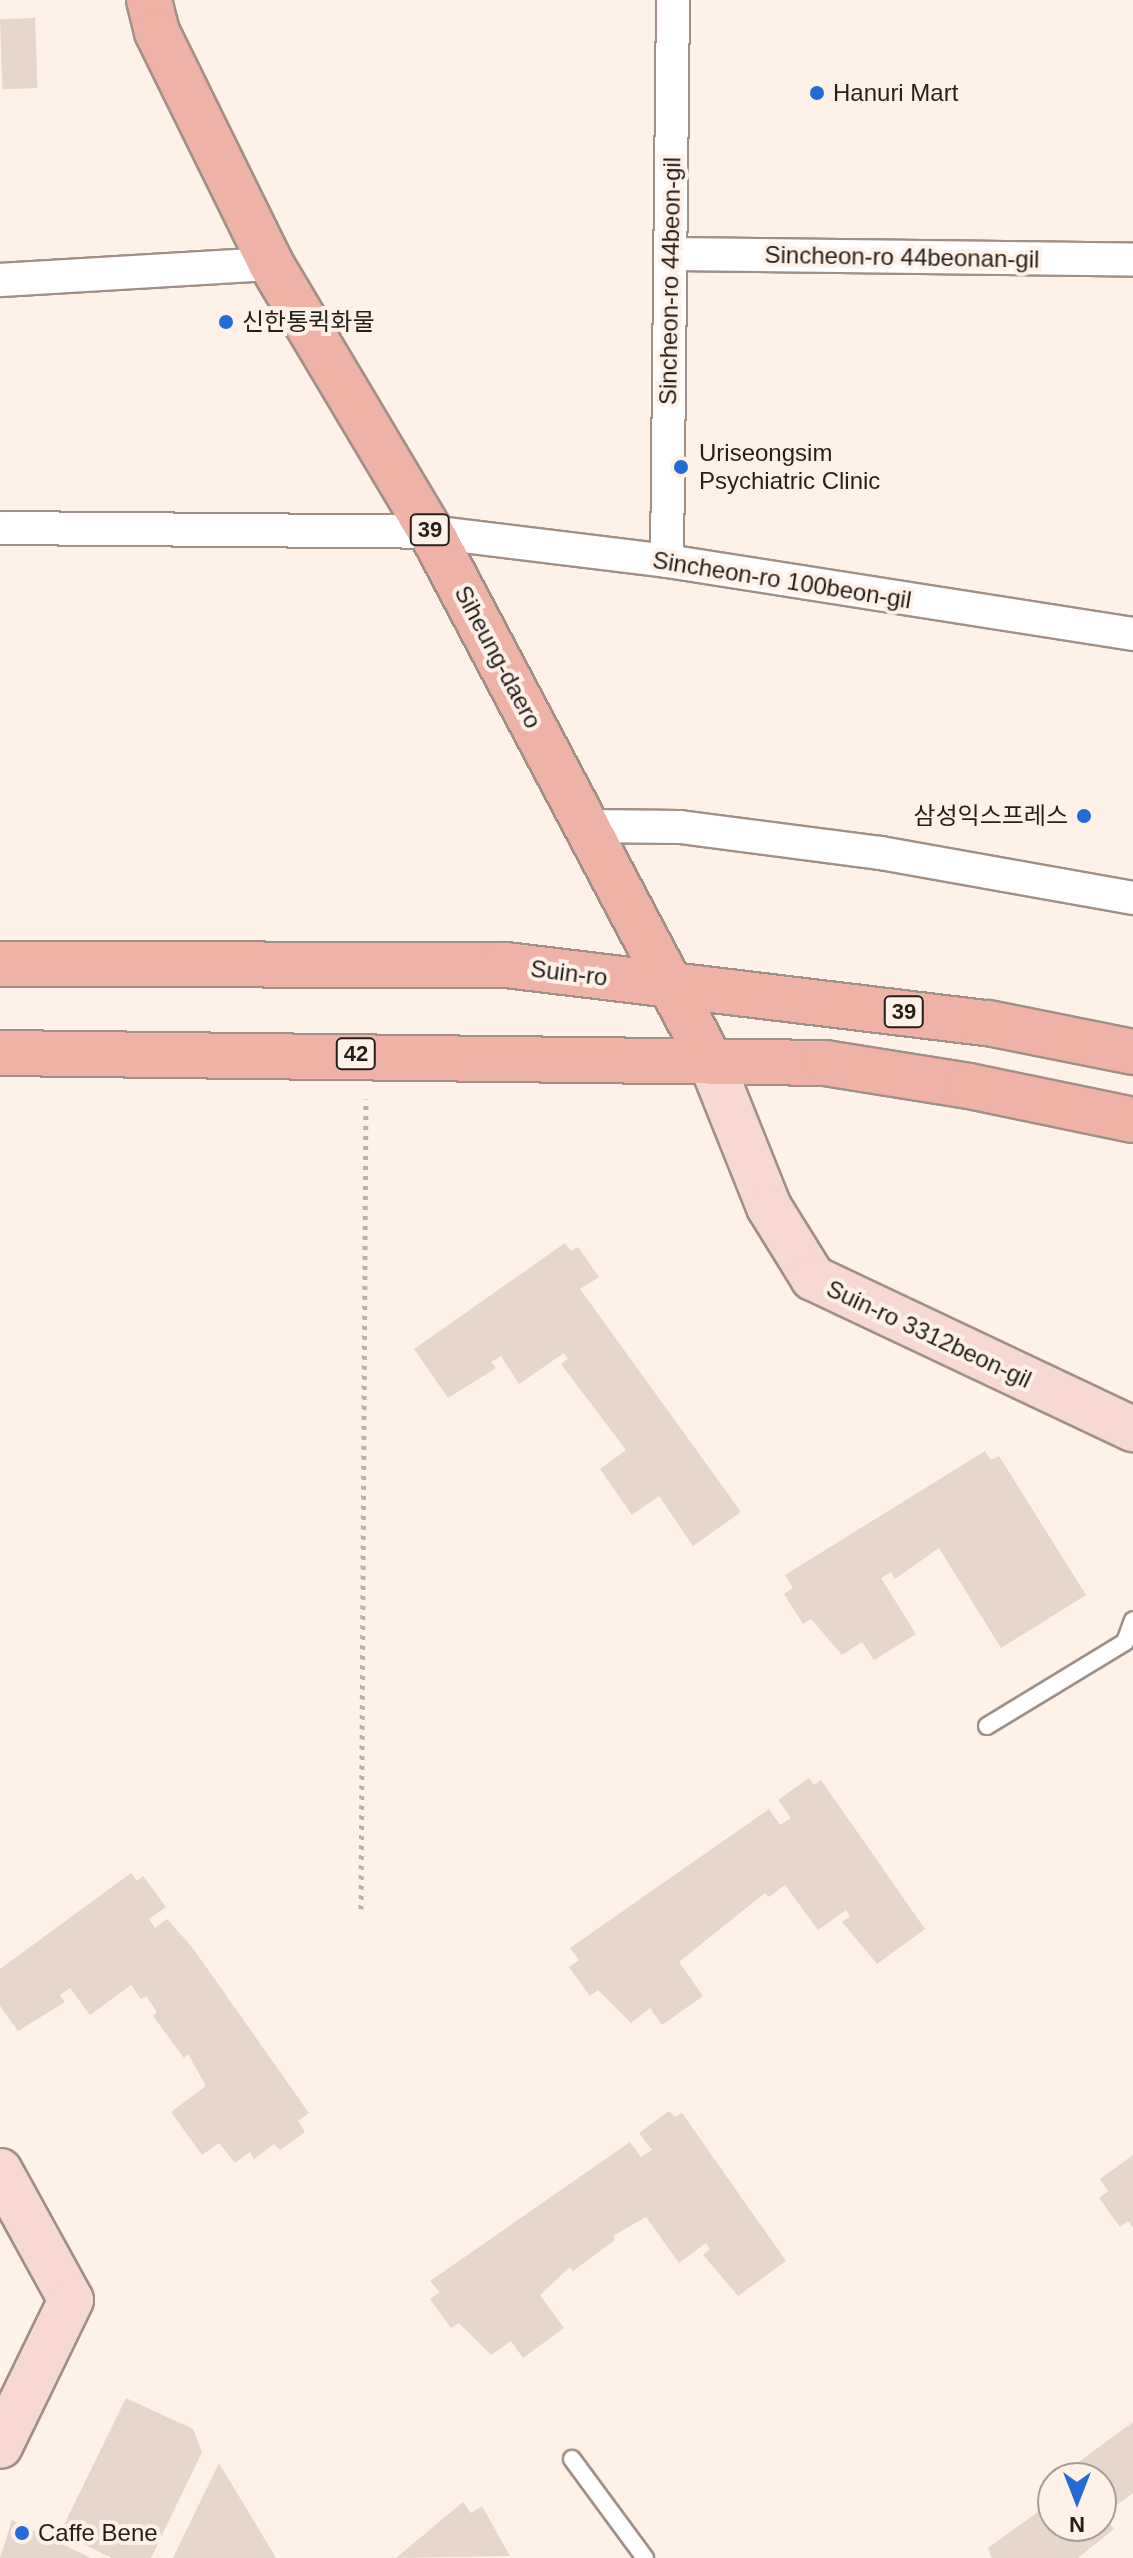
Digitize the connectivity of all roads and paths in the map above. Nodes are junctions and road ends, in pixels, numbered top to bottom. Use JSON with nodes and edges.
{"nodes":[{"id":1,"x":149,"y":0,"type":"edge"},
{"id":2,"x":673,"y":0,"type":"edge"},
{"id":3,"x":670,"y":254,"type":"junction"},
{"id":4,"x":1133,"y":260,"type":"edge"},
{"id":5,"x":271,"y":264,"type":"junction"},
{"id":6,"x":0,"y":280,"type":"edge"},
{"id":7,"x":0,"y":528,"type":"edge"},
{"id":8,"x":431,"y":532,"type":"junction"},
{"id":9,"x":667,"y":561,"type":"junction"},
{"id":10,"x":1133,"y":634,"type":"edge"},
{"id":11,"x":588,"y":826,"type":"junction"},
{"id":12,"x":1133,"y":898,"type":"edge"},
{"id":13,"x":0,"y":964,"type":"edge"},
{"id":14,"x":674,"y":986,"type":"junction"},
{"id":15,"x":1133,"y":1052,"type":"edge"},
{"id":16,"x":0,"y":1053,"type":"edge"},
{"id":17,"x":711,"y":1062,"type":"junction"},
{"id":18,"x":366,"y":1099,"type":"dead end"},
{"id":19,"x":1133,"y":1120,"type":"edge"},
{"id":20,"x":1133,"y":1429,"type":"edge"},
{"id":21,"x":1133,"y":1620,"type":"edge"},
{"id":22,"x":987,"y":1726,"type":"dead end"},
{"id":23,"x":361,"y":1909,"type":"dead end"},
{"id":24,"x":0,"y":2171,"type":"edge"},
{"id":25,"x":0,"y":2446,"type":"edge"},
{"id":26,"x":572,"y":2459,"type":"dead end"},
{"id":27,"x":645,"y":2558,"type":"edge"}],
"edges":[{"from":1,"to":5,"type":"main road","name":"Siheung-daero","number":"39"},
{"from":2,"to":3,"type":"street","name":"Sincheon-ro 44beon-gil"},
{"from":3,"to":4,"type":"street","name":"Sincheon-ro 44beonan-gil"},
{"from":3,"to":9,"type":"street","name":"Sincheon-ro 44beon-gil"},
{"from":5,"to":6,"type":"street"},
{"from":5,"to":8,"type":"main road","name":"Siheung-daero","number":"39"},
{"from":7,"to":8,"type":"street","name":"Sincheon-ro 100beon-gil"},
{"from":8,"to":9,"type":"street","name":"Sincheon-ro 100beon-gil"},
{"from":8,"to":11,"type":"main road","name":"Siheung-daero","number":"39"},
{"from":9,"to":10,"type":"street","name":"Sincheon-ro 100beon-gil"},
{"from":11,"to":12,"type":"street"},
{"from":11,"to":14,"type":"main road","name":"Siheung-daero","number":"39"},
{"from":13,"to":14,"type":"main road","name":"Suin-ro"},
{"from":14,"to":15,"type":"main road","name":"Suin-ro","number":"39"},
{"from":14,"to":17,"type":"main road","name":"Siheung-daero","number":"39"},
{"from":16,"to":17,"type":"main road","number":"42"},
{"from":17,"to":19,"type":"main road"},
{"from":17,"to":20,"type":"street","name":"Suin-ro 3312beon-gil"},
{"from":18,"to":23,"type":"path"},
{"from":21,"to":22,"type":"lane"},
{"from":24,"to":25,"type":"street"},
{"from":26,"to":27,"type":"lane"}]}
